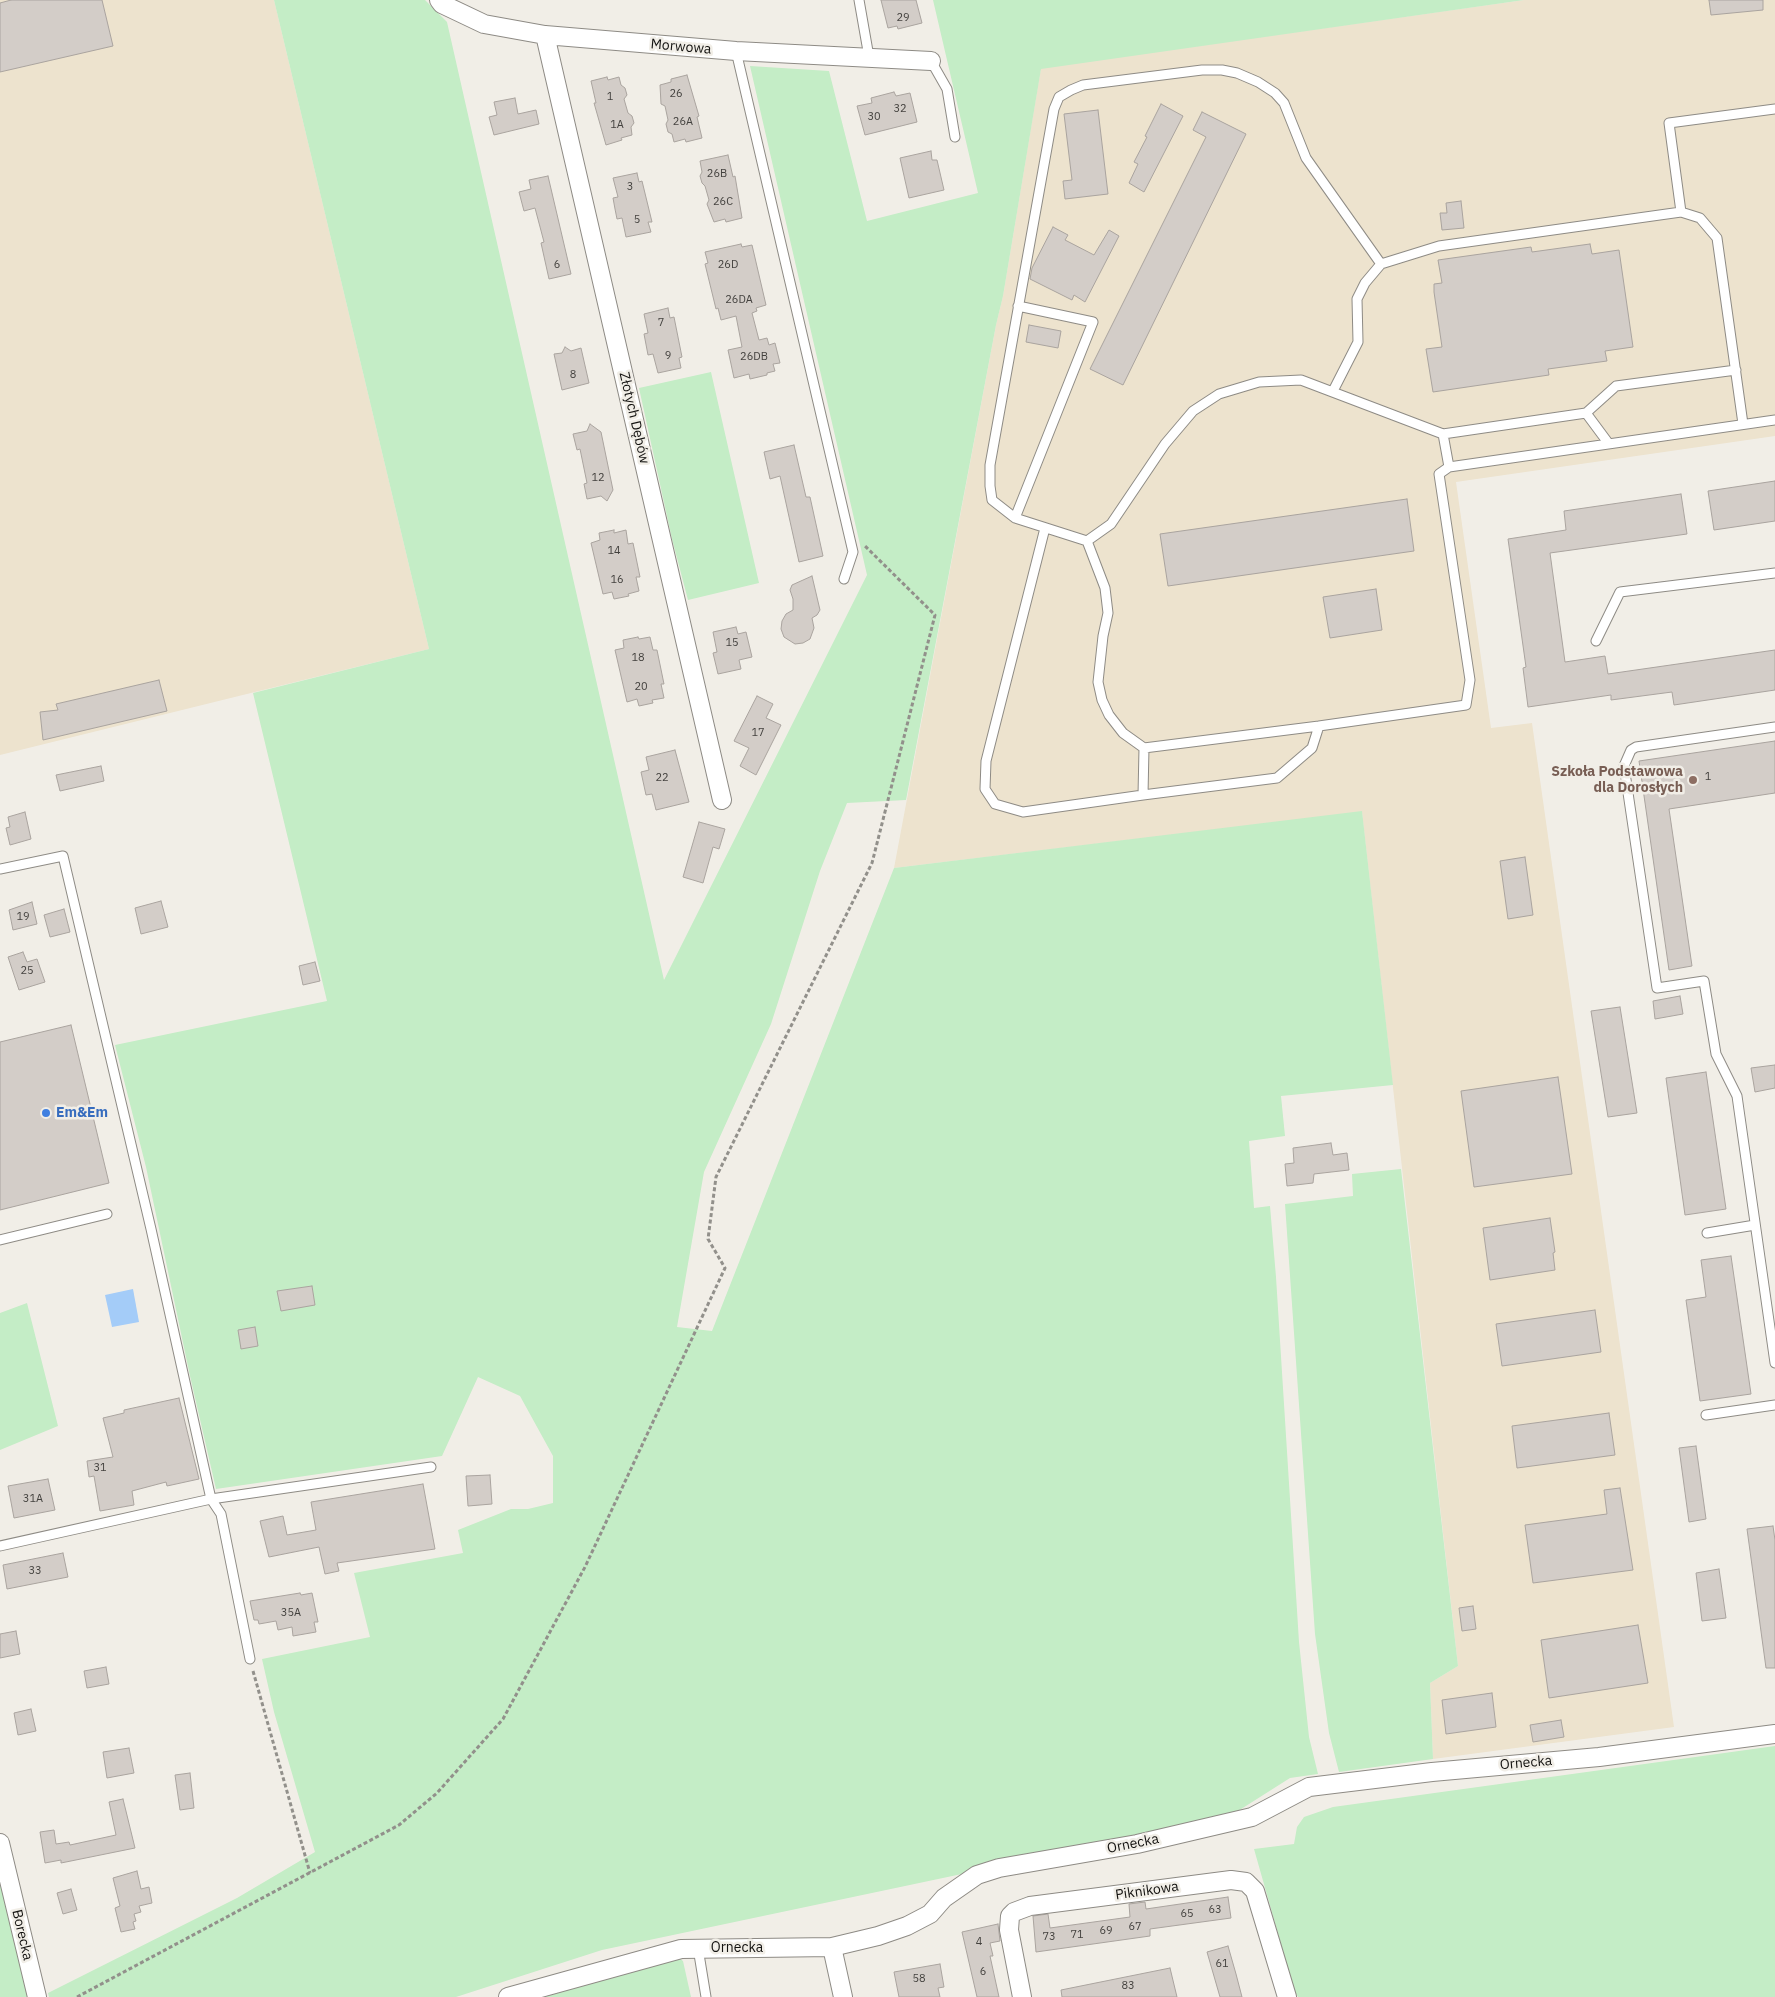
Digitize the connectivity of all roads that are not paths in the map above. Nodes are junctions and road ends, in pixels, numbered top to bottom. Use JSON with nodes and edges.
{"nodes":[{"id":1,"x":439,"y":0,"type":"edge"},
{"id":2,"x":859,"y":0,"type":"edge"},
{"id":3,"x":545,"y":35,"type":"junction"},
{"id":4,"x":736,"y":51,"type":"junction"},
{"id":5,"x":869,"y":57,"type":"junction"},
{"id":6,"x":931,"y":61,"type":"joint"},
{"id":7,"x":1775,"y":108,"type":"edge"},
{"id":8,"x":955,"y":137,"type":"dead end"},
{"id":9,"x":1681,"y":212,"type":"junction"},
{"id":10,"x":1380,"y":264,"type":"junction"},
{"id":11,"x":1018,"y":306,"type":"junction"},
{"id":12,"x":1736,"y":370,"type":"junction"},
{"id":13,"x":1333,"y":391,"type":"junction"},
{"id":14,"x":1586,"y":414,"type":"junction"},
{"id":15,"x":1775,"y":420,"type":"edge"},
{"id":16,"x":1744,"y":424,"type":"junction"},
{"id":17,"x":1444,"y":434,"type":"junction"},
{"id":18,"x":1609,"y":444,"type":"junction"},
{"id":19,"x":1449,"y":467,"type":"junction"},
{"id":20,"x":1015,"y":518,"type":"junction"},
{"id":21,"x":1045,"y":528,"type":"junction"},
{"id":22,"x":1086,"y":541,"type":"junction"},
{"id":23,"x":1775,"y":573,"type":"edge"},
{"id":24,"x":844,"y":579,"type":"dead end"},
{"id":25,"x":1596,"y":640,"type":"dead end"},
{"id":26,"x":1319,"y":726,"type":"junction"},
{"id":27,"x":1775,"y":726,"type":"edge"},
{"id":28,"x":1144,"y":748,"type":"junction"},
{"id":29,"x":1143,"y":795,"type":"junction"},
{"id":30,"x":722,"y":800,"type":"dead end"},
{"id":31,"x":0,"y":869,"type":"edge"},
{"id":32,"x":107,"y":1214,"type":"dead end"},
{"id":33,"x":1755,"y":1226,"type":"junction"},
{"id":34,"x":1707,"y":1233,"type":"dead end"},
{"id":35,"x":0,"y":1240,"type":"edge"},
{"id":36,"x":1775,"y":1363,"type":"edge"},
{"id":37,"x":1775,"y":1405,"type":"edge"},
{"id":38,"x":1706,"y":1414,"type":"dead end"},
{"id":39,"x":431,"y":1467,"type":"dead end"},
{"id":40,"x":212,"y":1499,"type":"junction"},
{"id":41,"x":0,"y":1546,"type":"edge"},
{"id":42,"x":250,"y":1659,"type":"road end"},
{"id":43,"x":1775,"y":1734,"type":"edge"},
{"id":44,"x":0,"y":1843,"type":"edge"},
{"id":45,"x":698,"y":1948,"type":"junction"},
{"id":46,"x":832,"y":1948,"type":"junction"},
{"id":47,"x":37,"y":1997,"type":"edge"},
{"id":48,"x":508,"y":1997,"type":"edge"},
{"id":49,"x":706,"y":1997,"type":"edge"},
{"id":50,"x":842,"y":1997,"type":"edge"},
{"id":51,"x":1022,"y":1997,"type":"edge"},
{"id":52,"x":1287,"y":1997,"type":"edge"}],
"edges":[{"from":1,"to":3,"type":"street","name":"Morwowa"},
{"from":2,"to":5,"type":"lane"},
{"from":3,"to":4,"type":"street","name":"Morwowa"},
{"from":3,"to":30,"type":"street","name":"Złotych Dębów"},
{"from":4,"to":5,"type":"street","name":"Morwowa"},
{"from":4,"to":24,"type":"lane"},
{"from":5,"to":6,"type":"street","name":"Morwowa"},
{"from":6,"to":8,"type":"lane"},
{"from":7,"to":9,"type":"lane"},
{"from":9,"to":10,"type":"lane"},
{"from":9,"to":12,"type":"lane"},
{"from":10,"to":11,"type":"lane"},
{"from":10,"to":13,"type":"lane"},
{"from":11,"to":20,"type":"lane"},
{"from":11,"to":20,"type":"lane"},
{"from":12,"to":14,"type":"lane"},
{"from":12,"to":16,"type":"lane"},
{"from":13,"to":17,"type":"lane"},
{"from":13,"to":22,"type":"lane"},
{"from":14,"to":17,"type":"lane"},
{"from":14,"to":18,"type":"lane"},
{"from":15,"to":16,"type":"lane"},
{"from":16,"to":18,"type":"lane"},
{"from":17,"to":19,"type":"lane"},
{"from":18,"to":19,"type":"lane"},
{"from":19,"to":26,"type":"lane"},
{"from":20,"to":21,"type":"lane"},
{"from":21,"to":22,"type":"lane"},
{"from":21,"to":29,"type":"lane"},
{"from":22,"to":28,"type":"lane"},
{"from":23,"to":25,"type":"lane"},
{"from":26,"to":28,"type":"lane"},
{"from":26,"to":29,"type":"lane"},
{"from":27,"to":33,"type":"lane"},
{"from":28,"to":29,"type":"lane"},
{"from":31,"to":40,"type":"lane"},
{"from":32,"to":35,"type":"lane"},
{"from":33,"to":34,"type":"lane"},
{"from":33,"to":36,"type":"lane"},
{"from":37,"to":38,"type":"lane"},
{"from":39,"to":40,"type":"lane"},
{"from":40,"to":41,"type":"lane"},
{"from":40,"to":42,"type":"lane"},
{"from":43,"to":46,"type":"street","name":"Ornecka"},
{"from":44,"to":47,"type":"street","name":"Borecka"},
{"from":45,"to":46,"type":"street","name":"Ornecka"},
{"from":45,"to":48,"type":"street","name":"Ornecka"},
{"from":45,"to":49,"type":"lane"},
{"from":46,"to":50,"type":"street"},
{"from":51,"to":52,"type":"street","name":"Piknikowa"}]}
